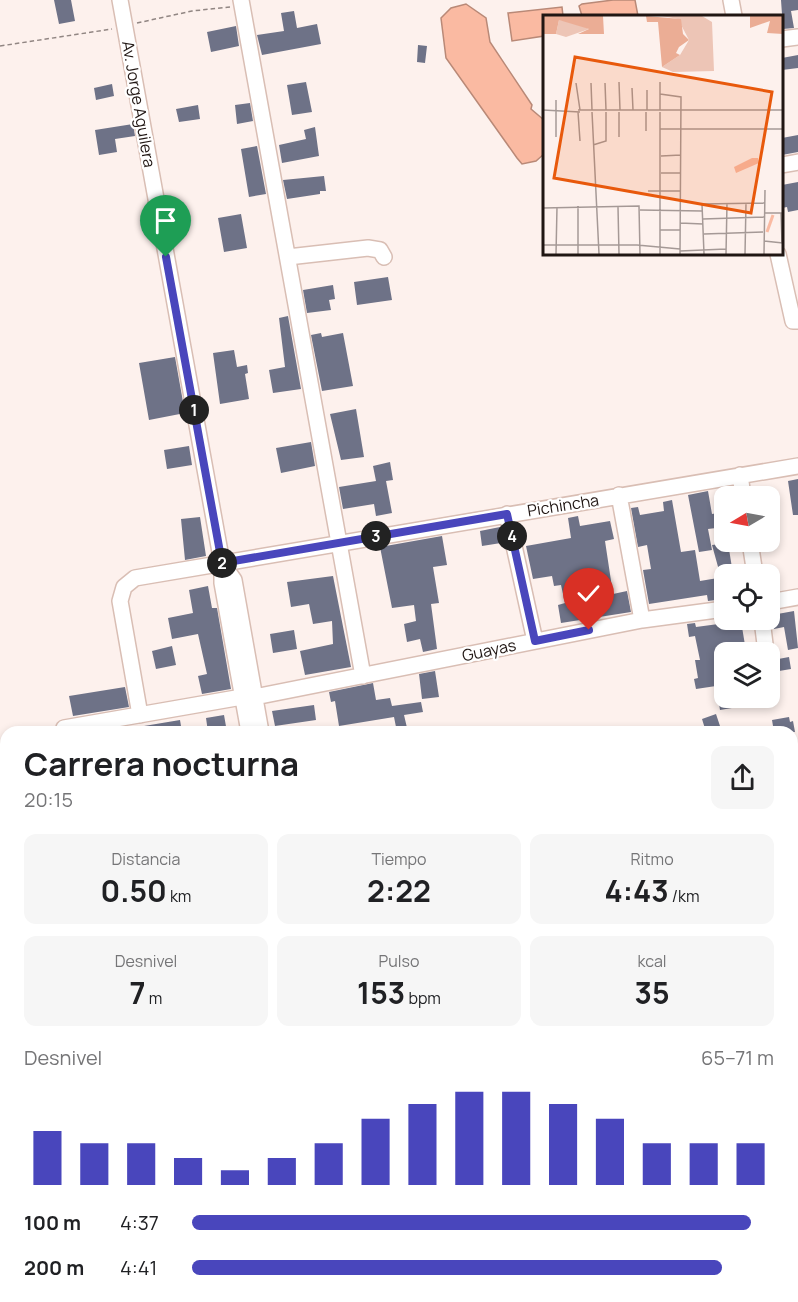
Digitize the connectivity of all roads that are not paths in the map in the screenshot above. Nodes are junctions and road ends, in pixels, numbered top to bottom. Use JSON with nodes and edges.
{"nodes":[{"id":1,"x":120,"y":0,"type":"edge"},
{"id":2,"x":241,"y":0,"type":"edge"},
{"id":3,"x":731,"y":0,"type":"edge"},
{"id":4,"x":734,"y":15,"type":"edge"},
{"id":5,"x":798,"y":37,"type":"edge"},
{"id":6,"x":783,"y":39,"type":"edge"},
{"id":7,"x":798,"y":162,"type":"edge"},
{"id":8,"x":783,"y":165,"type":"edge"},
{"id":9,"x":778,"y":255,"type":"edge"},
{"id":10,"x":288,"y":257,"type":"junction"},
{"id":11,"x":384,"y":257,"type":"dead end"},
{"id":12,"x":795,"y":321,"type":"edge"},
{"id":13,"x":798,"y":466,"type":"edge"},
{"id":14,"x":740,"y":475,"type":"junction"},
{"id":15,"x":742,"y":486,"type":"edge"},
{"id":16,"x":620,"y":495,"type":"junction"},
{"id":17,"x":507,"y":514,"type":"junction"},
{"id":18,"x":341,"y":542,"type":"junction"},
{"id":19,"x":222,"y":563,"type":"junction"},
{"id":20,"x":798,"y":597,"type":"edge"},
{"id":21,"x":780,"y":600,"type":"edge"},
{"id":22,"x":714,"y":610,"type":"edge"},
{"id":23,"x":642,"y":620,"type":"junction"},
{"id":24,"x":535,"y":641,"type":"junction"},
{"id":25,"x":363,"y":676,"type":"junction"},
{"id":26,"x":248,"y":697,"type":"junction"},
{"id":27,"x":140,"y":715,"type":"junction"},
{"id":28,"x":76,"y":726,"type":"edge"},
{"id":29,"x":249,"y":726,"type":"edge"},
{"id":30,"x":259,"y":726,"type":"edge"}],
"edges":[{"from":1,"to":19,"type":"street","name":"Av. Jorge Aguilera"},
{"from":2,"to":10,"type":"street"},
{"from":3,"to":4,"type":"street"},
{"from":5,"to":6,"type":"street"},
{"from":7,"to":8,"type":"street"},
{"from":9,"to":12,"type":"street"},
{"from":10,"to":11,"type":"street"},
{"from":10,"to":18,"type":"street"},
{"from":13,"to":14,"type":"street","name":"Pichincha"},
{"from":14,"to":15,"type":"street"},
{"from":14,"to":16,"type":"street","name":"Pichincha"},
{"from":16,"to":17,"type":"street","name":"Pichincha"},
{"from":16,"to":23,"type":"street"},
{"from":17,"to":18,"type":"street","name":"Pichincha"},
{"from":17,"to":24,"type":"street"},
{"from":18,"to":19,"type":"street","name":"Pichincha"},
{"from":18,"to":25,"type":"street"},
{"from":19,"to":26,"type":"street","name":"Av. Jorge Aguilera"},
{"from":19,"to":27,"type":"street","name":"Pichincha"},
{"from":20,"to":21,"type":"street"},
{"from":22,"to":23,"type":"street","name":"Guayas"},
{"from":23,"to":24,"type":"street","name":"Guayas"},
{"from":24,"to":25,"type":"street","name":"Guayas"},
{"from":25,"to":26,"type":"street","name":"Guayas"},
{"from":26,"to":27,"type":"street","name":"Guayas"},
{"from":26,"to":29,"type":"street","name":"Av. Jorge Aguilera"},
{"from":26,"to":30,"type":"street","name":"Av. Jorge Aguilera"},
{"from":27,"to":28,"type":"street","name":"Guayas"}]}
